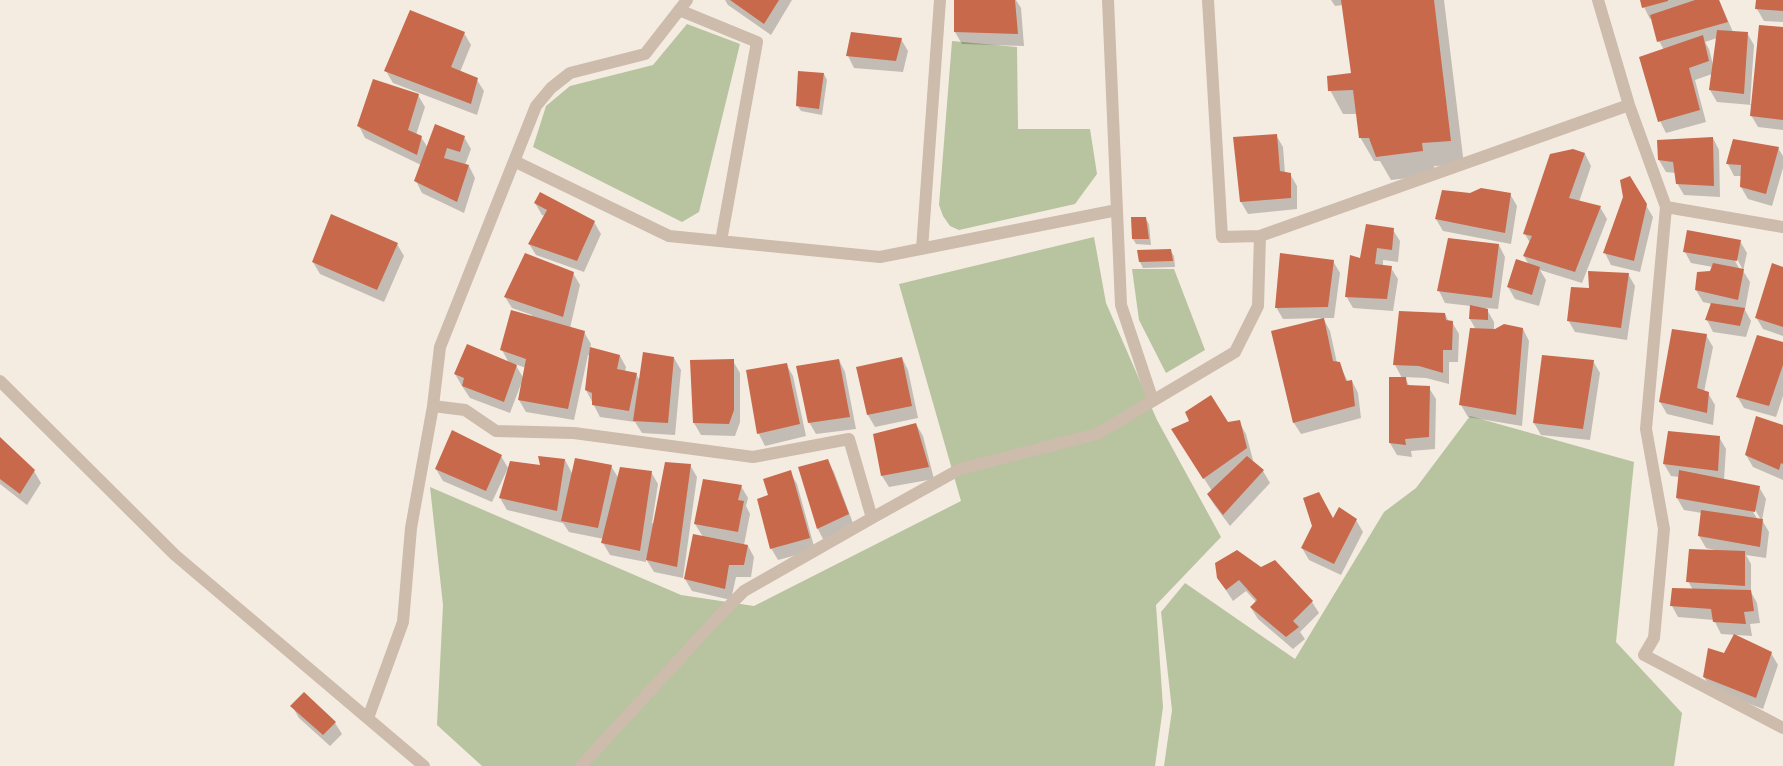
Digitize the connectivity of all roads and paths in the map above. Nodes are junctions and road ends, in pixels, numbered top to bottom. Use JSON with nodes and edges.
{"nodes":[{"id":1,"x":940,"y":0,"type":"edge"},
{"id":2,"x":1108,"y":0,"type":"edge"},
{"id":3,"x":1208,"y":0,"type":"edge"},
{"id":4,"x":1598,"y":0,"type":"edge"},
{"id":5,"x":683,"y":5,"type":"edge"},
{"id":6,"x":1628,"y":105,"type":"junction"},
{"id":7,"x":514,"y":161,"type":"junction"},
{"id":8,"x":1666,"y":207,"type":"junction"},
{"id":9,"x":1117,"y":210,"type":"junction"},
{"id":10,"x":1783,"y":227,"type":"edge"},
{"id":11,"x":1260,"y":236,"type":"junction"},
{"id":12,"x":721,"y":241,"type":"junction"},
{"id":13,"x":922,"y":248,"type":"junction"},
{"id":14,"x":0,"y":381,"type":"edge"},
{"id":15,"x":1153,"y":401,"type":"junction"},
{"id":16,"x":433,"y":406,"type":"junction"},
{"id":17,"x":872,"y":518,"type":"junction"},
{"id":18,"x":368,"y":718,"type":"junction"},
{"id":19,"x":1783,"y":728,"type":"edge"},
{"id":20,"x":424,"y":766,"type":"edge"},
{"id":21,"x":581,"y":766,"type":"edge"}],
"edges":[{"from":1,"to":13,"type":"street"},
{"from":2,"to":9,"type":"street"},
{"from":3,"to":11,"type":"street"},
{"from":4,"to":6,"type":"street"},
{"from":5,"to":7,"type":"street"},
{"from":5,"to":12,"type":"street"},
{"from":6,"to":8,"type":"street"},
{"from":6,"to":11,"type":"street"},
{"from":7,"to":12,"type":"street"},
{"from":7,"to":16,"type":"street"},
{"from":8,"to":10,"type":"street"},
{"from":8,"to":19,"type":"street"},
{"from":9,"to":13,"type":"street"},
{"from":9,"to":15,"type":"street"},
{"from":11,"to":15,"type":"street"},
{"from":12,"to":13,"type":"street"},
{"from":14,"to":18,"type":"street"},
{"from":15,"to":17,"type":"street"},
{"from":16,"to":17,"type":"street"},
{"from":16,"to":18,"type":"street"},
{"from":17,"to":21,"type":"street"},
{"from":18,"to":20,"type":"street"}]}
